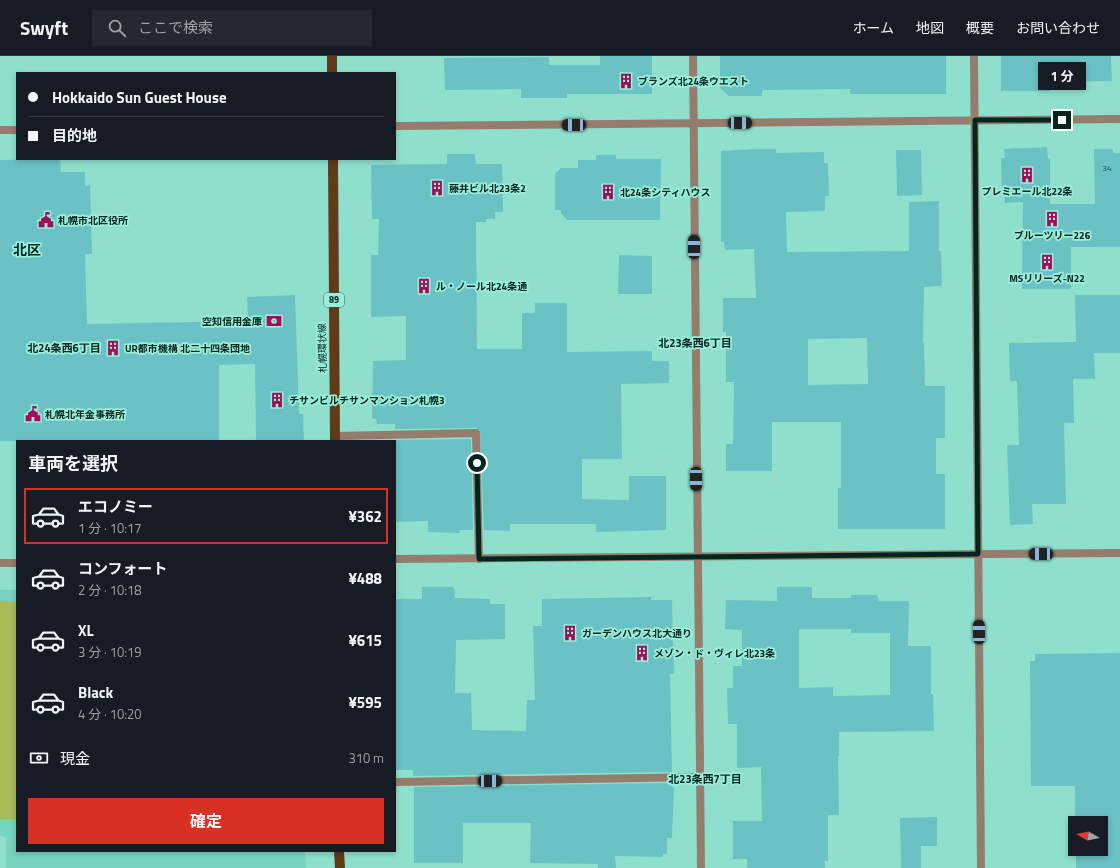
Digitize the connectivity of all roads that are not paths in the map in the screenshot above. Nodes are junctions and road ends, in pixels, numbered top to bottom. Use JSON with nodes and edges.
{"nodes":[{"id":1,"x":332,"y":56,"type":"edge"},
{"id":2,"x":693,"y":56,"type":"edge"},
{"id":3,"x":974,"y":56,"type":"edge"},
{"id":4,"x":332,"y":72,"type":"edge"},
{"id":5,"x":1120,"y":119,"type":"edge"},
{"id":6,"x":975,"y":120,"type":"junction"},
{"id":7,"x":694,"y":123,"type":"junction"},
{"id":8,"x":396,"y":126,"type":"edge"},
{"id":9,"x":0,"y":130,"type":"edge"},
{"id":10,"x":16,"y":130,"type":"edge"},
{"id":11,"x":333,"y":160,"type":"edge"},
{"id":12,"x":335,"y":439,"type":"edge"},
{"id":13,"x":1120,"y":553,"type":"edge"},
{"id":14,"x":978,"y":554,"type":"junction"},
{"id":15,"x":697,"y":557,"type":"junction"},
{"id":16,"x":396,"y":559,"type":"edge"},
{"id":17,"x":479,"y":559,"type":"junction"},
{"id":18,"x":16,"y":563,"type":"edge"},
{"id":19,"x":0,"y":564,"type":"edge"},
{"id":20,"x":700,"y":776,"type":"junction"},
{"id":21,"x":396,"y":782,"type":"edge"},
{"id":22,"x":339,"y":852,"type":"edge"},
{"id":23,"x":340,"y":868,"type":"edge"},
{"id":24,"x":701,"y":868,"type":"edge"},
{"id":25,"x":982,"y":868,"type":"edge"}],
"edges":[{"from":1,"to":4,"type":"main road"},
{"from":2,"to":7,"type":"street"},
{"from":3,"to":6,"type":"street"},
{"from":5,"to":6,"type":"street"},
{"from":6,"to":7,"type":"street"},
{"from":6,"to":14,"type":"street"},
{"from":7,"to":8,"type":"street"},
{"from":7,"to":15,"type":"street"},
{"from":9,"to":10,"type":"street"},
{"from":11,"to":12,"type":"main road","name":"札幌環状線","number":"89"},
{"from":12,"to":17,"type":"street"},
{"from":13,"to":14,"type":"street"},
{"from":14,"to":15,"type":"street"},
{"from":14,"to":25,"type":"street"},
{"from":15,"to":17,"type":"street"},
{"from":15,"to":20,"type":"street"},
{"from":16,"to":17,"type":"street"},
{"from":18,"to":19,"type":"street"},
{"from":20,"to":21,"type":"street"},
{"from":20,"to":24,"type":"street"},
{"from":22,"to":23,"type":"main road"}]}
